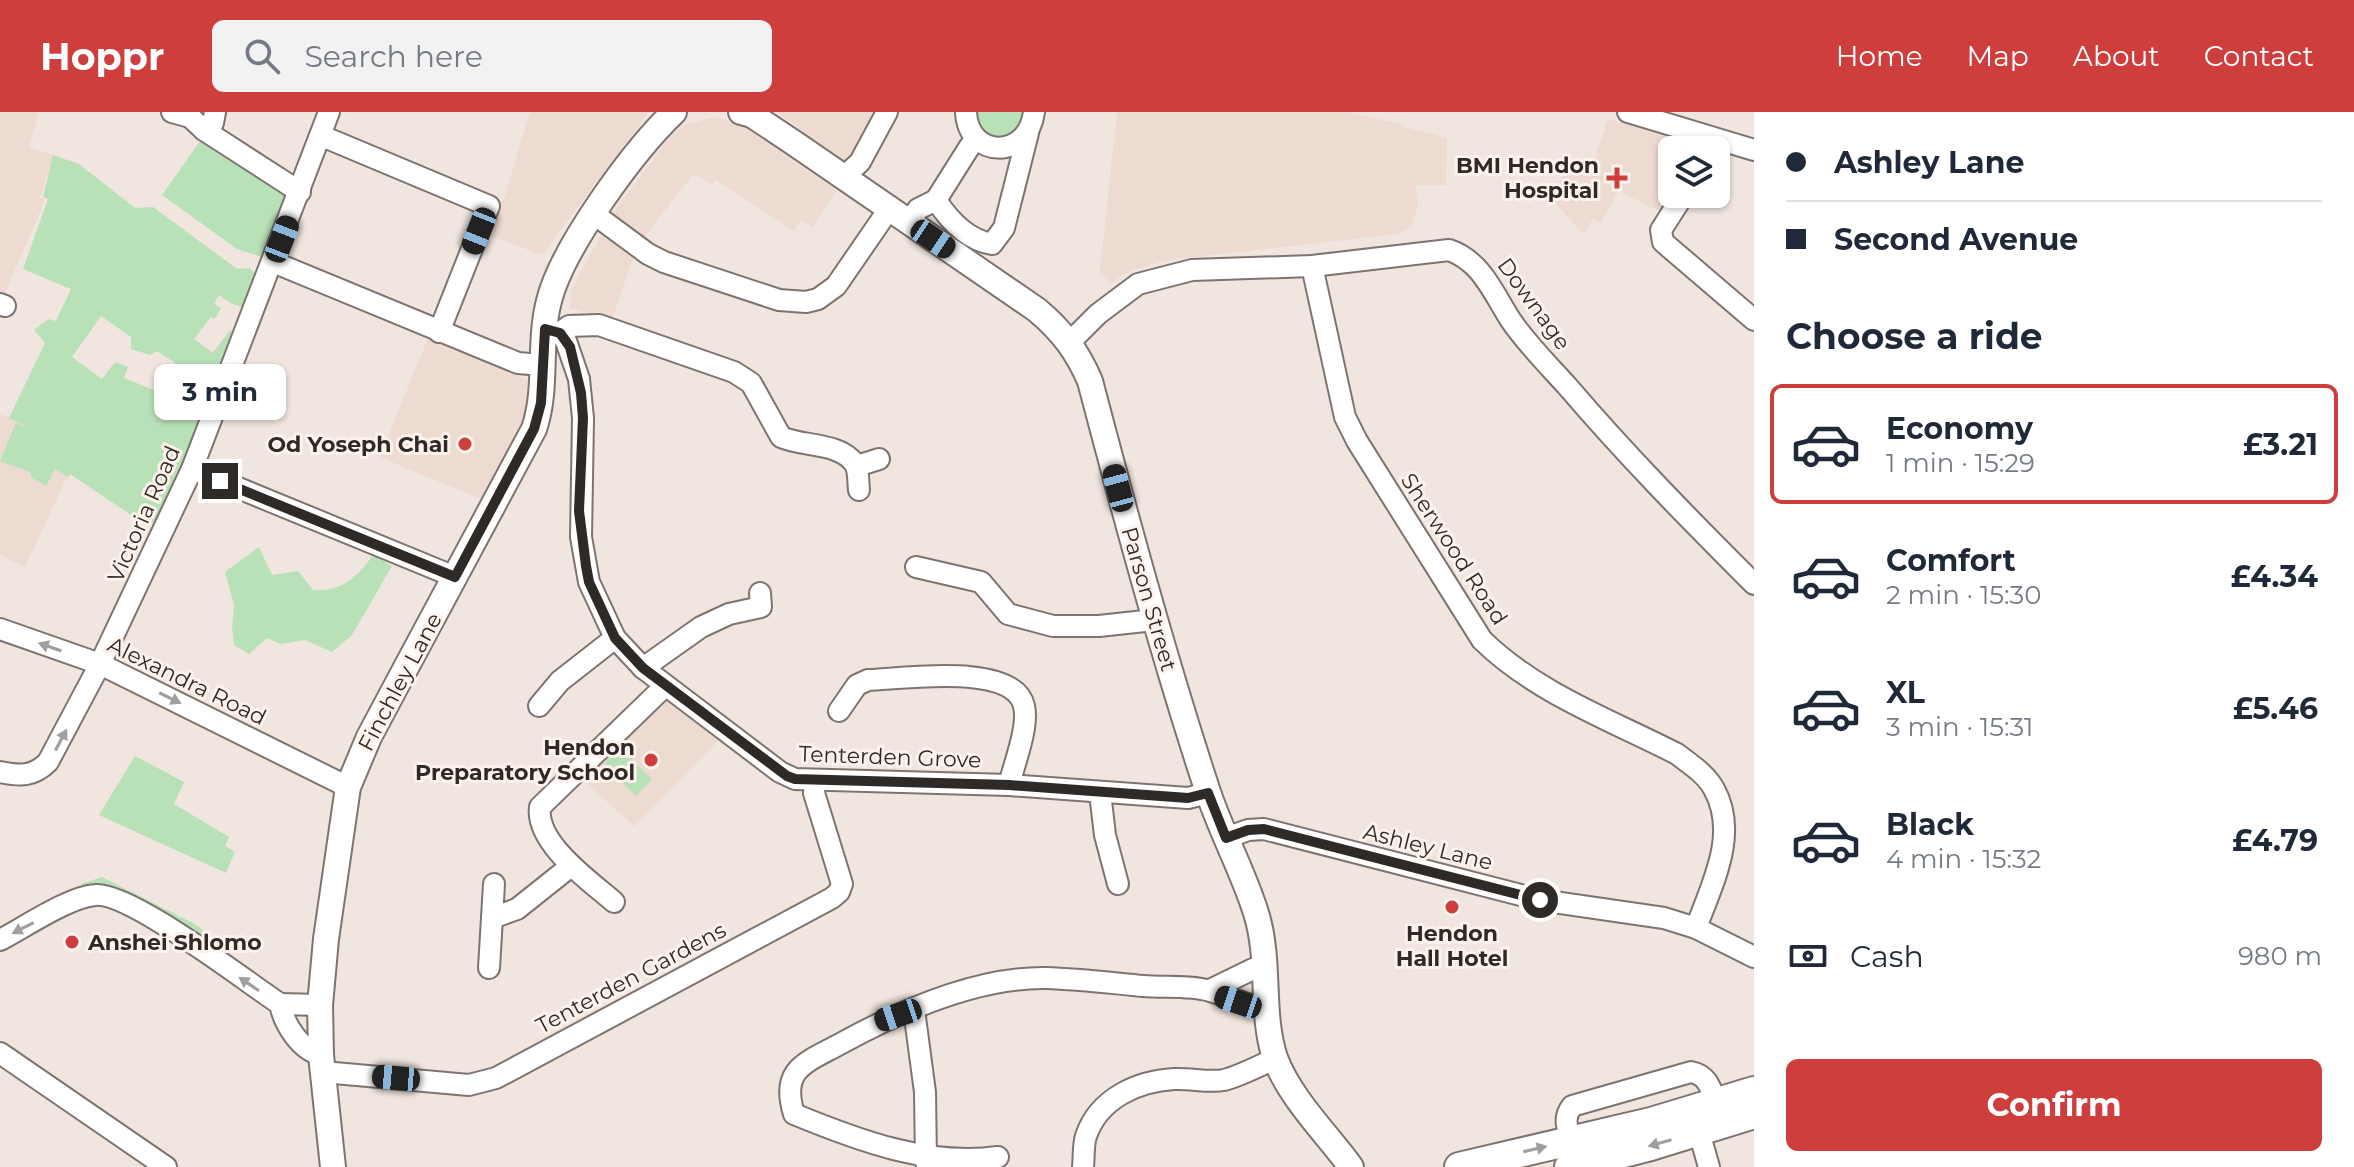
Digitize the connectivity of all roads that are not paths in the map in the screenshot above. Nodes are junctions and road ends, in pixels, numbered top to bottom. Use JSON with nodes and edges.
{"nodes":[{"id":1,"x":172,"y":112,"type":"edge"},
{"id":2,"x":329,"y":112,"type":"edge"},
{"id":3,"x":887,"y":112,"type":"edge"},
{"id":4,"x":966,"y":112,"type":"edge"},
{"id":5,"x":1034,"y":112,"type":"edge"},
{"id":6,"x":1628,"y":112,"type":"edge"},
{"id":7,"x":748,"y":113,"type":"edge"},
{"id":8,"x":666,"y":116,"type":"edge"},
{"id":9,"x":1669,"y":116,"type":"edge"},
{"id":10,"x":210,"y":121,"type":"edge"},
{"id":11,"x":1028,"y":133,"type":"junction"},
{"id":12,"x":322,"y":136,"type":"junction"},
{"id":13,"x":1696,"y":136,"type":"edge"},
{"id":14,"x":977,"y":140,"type":"junction"},
{"id":15,"x":1730,"y":146,"type":"edge"},
{"id":16,"x":1754,"y":150,"type":"edge"},
{"id":17,"x":844,"y":177,"type":"junction"},
{"id":18,"x":300,"y":192,"type":"junction"},
{"id":19,"x":936,"y":200,"type":"junction"},
{"id":20,"x":1675,"y":208,"type":"edge"},
{"id":21,"x":594,"y":214,"type":"junction"},
{"id":22,"x":899,"y":216,"type":"junction"},
{"id":23,"x":273,"y":262,"type":"junction"},
{"id":24,"x":1312,"y":266,"type":"junction"},
{"id":25,"x":1754,"y":320,"type":"edge"},
{"id":26,"x":552,"y":331,"type":"junction"},
{"id":27,"x":439,"y":332,"type":"junction"},
{"id":28,"x":1070,"y":342,"type":"junction"},
{"id":29,"x":542,"y":365,"type":"junction"},
{"id":30,"x":879,"y":459,"type":"dead end"},
{"id":31,"x":857,"y":466,"type":"junction"},
{"id":32,"x":192,"y":469,"type":"junction"},
{"id":33,"x":859,"y":490,"type":"dead end"},
{"id":34,"x":916,"y":567,"type":"dead end"},
{"id":35,"x":455,"y":577,"type":"junction"},
{"id":36,"x":1754,"y":584,"type":"edge"},
{"id":37,"x":763,"y":606,"type":"dead end"},
{"id":38,"x":1154,"y":620,"type":"junction"},
{"id":39,"x":0,"y":629,"type":"edge"},
{"id":40,"x":615,"y":638,"type":"junction"},
{"id":41,"x":100,"y":664,"type":"junction"},
{"id":42,"x":643,"y":668,"type":"junction"},
{"id":43,"x":665,"y":686,"type":"junction"},
{"id":44,"x":539,"y":706,"type":"dead end"},
{"id":45,"x":839,"y":711,"type":"dead end"},
{"id":46,"x":0,"y":772,"type":"edge"},
{"id":47,"x":815,"y":780,"type":"junction"},
{"id":48,"x":1009,"y":785,"type":"junction"},
{"id":49,"x":348,"y":787,"type":"junction"},
{"id":50,"x":1100,"y":793,"type":"junction"},
{"id":51,"x":1208,"y":793,"type":"junction"},
{"id":52,"x":1226,"y":838,"type":"junction"},
{"id":53,"x":571,"y":866,"type":"junction"},
{"id":54,"x":494,"y":884,"type":"dead end"},
{"id":55,"x":1118,"y":884,"type":"dead end"},
{"id":56,"x":614,"y":902,"type":"dead end"},
{"id":57,"x":492,"y":918,"type":"junction"},
{"id":58,"x":1696,"y":928,"type":"junction"},
{"id":59,"x":0,"y":940,"type":"edge"},
{"id":60,"x":1754,"y":957,"type":"edge"},
{"id":61,"x":1266,"y":966,"type":"junction"},
{"id":62,"x":489,"y":968,"type":"dead end"},
{"id":63,"x":1210,"y":990,"type":"junction"},
{"id":64,"x":280,"y":1004,"type":"junction"},
{"id":65,"x":320,"y":1005,"type":"junction"},
{"id":66,"x":1268,"y":1007,"type":"junction"},
{"id":67,"x":914,"y":1010,"type":"junction"},
{"id":68,"x":0,"y":1053,"type":"edge"},
{"id":69,"x":1276,"y":1058,"type":"junction"},
{"id":70,"x":322,"y":1063,"type":"junction"},
{"id":71,"x":1754,"y":1091,"type":"edge"},
{"id":72,"x":1754,"y":1114,"type":"edge"},
{"id":73,"x":1699,"y":1132,"type":"junction"},
{"id":74,"x":1570,"y":1154,"type":"edge"},
{"id":75,"x":998,"y":1157,"type":"dead end"},
{"id":76,"x":926,"y":1162,"type":"junction"},
{"id":77,"x":166,"y":1167,"type":"edge"},
{"id":78,"x":333,"y":1167,"type":"edge"},
{"id":79,"x":1083,"y":1167,"type":"edge"},
{"id":80,"x":1351,"y":1167,"type":"edge"},
{"id":81,"x":1459,"y":1167,"type":"edge"},
{"id":82,"x":1709,"y":1167,"type":"edge"}],
"edges":[{"from":1,"to":10,"type":"street"},
{"from":2,"to":12,"type":"street","name":"Victoria Road"},
{"from":3,"to":17,"type":"street"},
{"from":4,"to":14,"type":"street"},
{"from":5,"to":11,"type":"street"},
{"from":6,"to":9,"type":"street"},
{"from":7,"to":17,"type":"main road","name":"Parson Street"},
{"from":8,"to":21,"type":"main road","name":"Finchley Lane"},
{"from":9,"to":13,"type":"street"},
{"from":10,"to":18,"type":"street"},
{"from":11,"to":14,"type":"street"},
{"from":11,"to":19,"type":"street"},
{"from":12,"to":18,"type":"street","name":"Victoria Road"},
{"from":12,"to":27,"type":"street"},
{"from":14,"to":19,"type":"street"},
{"from":15,"to":16,"type":"street"},
{"from":17,"to":22,"type":"main road","name":"Parson Street"},
{"from":18,"to":23,"type":"street","name":"Victoria Road"},
{"from":19,"to":22,"type":"street"},
{"from":20,"to":25,"type":"street"},
{"from":21,"to":22,"type":"street"},
{"from":21,"to":26,"type":"main road","name":"Finchley Lane"},
{"from":22,"to":28,"type":"main road","name":"Parson Street"},
{"from":23,"to":27,"type":"street"},
{"from":23,"to":32,"type":"street","name":"Victoria Road"},
{"from":24,"to":28,"type":"street","name":"Downage"},
{"from":24,"to":36,"type":"street","name":"Downage"},
{"from":24,"to":58,"type":"street","name":"Sherwood Road"},
{"from":26,"to":29,"type":"main road","name":"Finchley Lane"},
{"from":26,"to":31,"type":"street"},
{"from":26,"to":40,"type":"street","name":"Tenterden Grove"},
{"from":27,"to":29,"type":"street"},
{"from":28,"to":38,"type":"main road","name":"Parson Street"},
{"from":29,"to":35,"type":"main road","name":"Finchley Lane"},
{"from":30,"to":31,"type":"street"},
{"from":31,"to":33,"type":"street"},
{"from":32,"to":35,"type":"street"},
{"from":32,"to":41,"type":"street","name":"Victoria Road"},
{"from":34,"to":38,"type":"street"},
{"from":35,"to":49,"type":"main road","name":"Finchley Lane"},
{"from":37,"to":42,"type":"street"},
{"from":38,"to":51,"type":"main road","name":"Parson Street"},
{"from":41,"to":39,"type":"street","name":"Alexandra Road","one_way":true},
{"from":40,"to":42,"type":"street","name":"Tenterden Grove"},
{"from":40,"to":44,"type":"street"},
{"from":46,"to":41,"type":"street","name":"Victoria Road","one_way":true},
{"from":41,"to":49,"type":"street","name":"Alexandra Road","one_way":true},
{"from":42,"to":43,"type":"street","name":"Tenterden Grove"},
{"from":43,"to":47,"type":"street","name":"Tenterden Grove"},
{"from":43,"to":53,"type":"street"},
{"from":45,"to":48,"type":"street"},
{"from":47,"to":48,"type":"street","name":"Tenterden Grove"},
{"from":47,"to":70,"type":"street","name":"Tenterden Gardens"},
{"from":48,"to":50,"type":"street","name":"Tenterden Grove"},
{"from":49,"to":65,"type":"main road","name":"Finchley Lane"},
{"from":50,"to":51,"type":"street","name":"Tenterden Grove"},
{"from":50,"to":55,"type":"street"},
{"from":51,"to":52,"type":"main road","name":"Parson Street"},
{"from":52,"to":58,"type":"street","name":"Ashley Lane"},
{"from":52,"to":61,"type":"main road","name":"Parson Street"},
{"from":53,"to":56,"type":"street"},
{"from":53,"to":57,"type":"street"},
{"from":54,"to":57,"type":"street"},
{"from":57,"to":62,"type":"street"},
{"from":58,"to":60,"type":"street","name":"Ashley Lane"},
{"from":64,"to":59,"type":"street","one_way":true},
{"from":61,"to":63,"type":"street"},
{"from":61,"to":66,"type":"main road","name":"Parson Street"},
{"from":63,"to":66,"type":"street"},
{"from":63,"to":67,"type":"street"},
{"from":64,"to":65,"type":"street"},
{"from":64,"to":70,"type":"street"},
{"from":65,"to":70,"type":"main road","name":"Finchley Lane"},
{"from":66,"to":69,"type":"main road","name":"Parson Street"},
{"from":67,"to":76,"type":"street"},
{"from":67,"to":76,"type":"street"},
{"from":68,"to":77,"type":"street"},
{"from":69,"to":79,"type":"street"},
{"from":69,"to":80,"type":"main road","name":"Parson Street"},
{"from":70,"to":78,"type":"main road","name":"Finchley Lane"},
{"from":71,"to":74,"type":"highway"},
{"from":72,"to":73,"type":"highway"},
{"from":73,"to":74,"type":"highway","one_way":true},
{"from":73,"to":82,"type":"street"},
{"from":81,"to":74,"type":"highway","one_way":true},
{"from":75,"to":76,"type":"street"}]}
